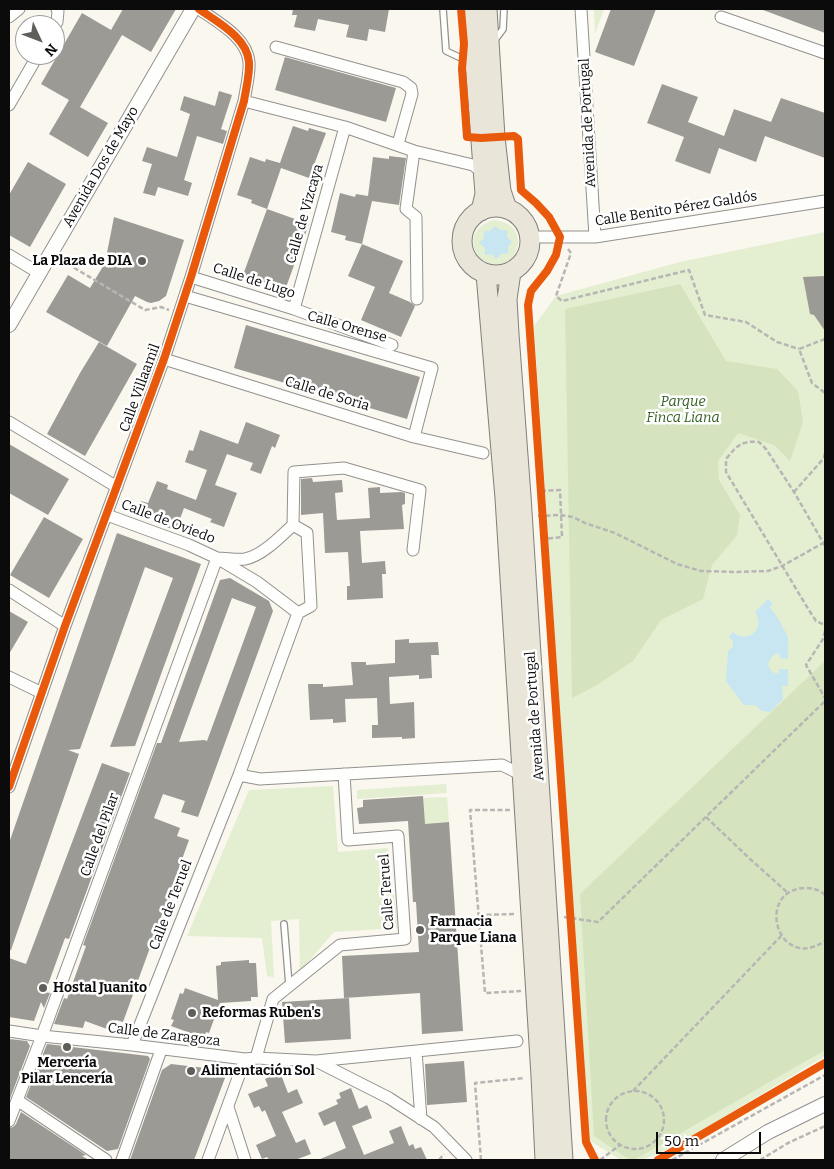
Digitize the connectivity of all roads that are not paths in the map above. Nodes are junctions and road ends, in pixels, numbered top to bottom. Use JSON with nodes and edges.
{"nodes":[{"id":1,"x":19,"y":9,"type":"edge"},
{"id":2,"x":193,"y":9,"type":"edge"},
{"id":3,"x":199,"y":9,"type":"edge"},
{"id":4,"x":443,"y":9,"type":"edge"},
{"id":5,"x":471,"y":9,"type":"edge"},
{"id":6,"x":487,"y":9,"type":"edge"},
{"id":7,"x":504,"y":9,"type":"edge"},
{"id":8,"x":581,"y":9,"type":"edge"},
{"id":9,"x":9,"y":16,"type":"edge"},
{"id":10,"x":721,"y":17,"type":"dead end"},
{"id":11,"x":490,"y":46,"type":"junction"},
{"id":12,"x":276,"y":47,"type":"dead end"},
{"id":13,"x":825,"y":53,"type":"edge"},
{"id":14,"x":32,"y":65,"type":"edge"},
{"id":15,"x":476,"y":72,"type":"junction"},
{"id":16,"x":244,"y":101,"type":"junction"},
{"id":17,"x":9,"y":105,"type":"edge"},
{"id":18,"x":345,"y":127,"type":"junction"},
{"id":19,"x":398,"y":144,"type":"junction"},
{"id":20,"x":414,"y":151,"type":"junction"},
{"id":21,"x":484,"y":173,"type":"junction"},
{"id":22,"x":825,"y":201,"type":"edge"},
{"id":23,"x":507,"y":209,"type":"junction"},
{"id":24,"x":481,"y":211,"type":"junction"},
{"id":25,"x":530,"y":237,"type":"junction"},
{"id":26,"x":595,"y":237,"type":"junction"},
{"id":27,"x":9,"y":255,"type":"edge"},
{"id":28,"x":511,"y":272,"type":"junction"},
{"id":29,"x":39,"y":273,"type":"junction"},
{"id":30,"x":486,"y":274,"type":"junction"},
{"id":31,"x":192,"y":277,"type":"junction"},
{"id":32,"x":185,"y":296,"type":"junction"},
{"id":33,"x":417,"y":299,"type":"dead end"},
{"id":34,"x":294,"y":309,"type":"junction"},
{"id":35,"x":9,"y":325,"type":"edge"},
{"id":36,"x":392,"y":345,"type":"dead end"},
{"id":37,"x":164,"y":359,"type":"junction"},
{"id":38,"x":9,"y":422,"type":"edge"},
{"id":39,"x":414,"y":437,"type":"junction"},
{"id":40,"x":495,"y":449,"type":"junction"},
{"id":41,"x":117,"y":487,"type":"junction"},
{"id":42,"x":107,"y":515,"type":"junction"},
{"id":43,"x":293,"y":525,"type":"junction"},
{"id":44,"x":413,"y":550,"type":"dead end"},
{"id":45,"x":217,"y":558,"type":"junction"},
{"id":46,"x":9,"y":590,"type":"edge"},
{"id":47,"x":298,"y":613,"type":"junction"},
{"id":48,"x":65,"y":626,"type":"junction"},
{"id":49,"x":9,"y":677,"type":"edge"},
{"id":50,"x":42,"y":692,"type":"junction"},
{"id":51,"x":520,"y":747,"type":"junction"},
{"id":52,"x":502,"y":764,"type":"junction"},
{"id":53,"x":344,"y":774,"type":"junction"},
{"id":54,"x":239,"y":775,"type":"junction"},
{"id":55,"x":522,"y":775,"type":"junction"},
{"id":56,"x":9,"y":787,"type":"edge"},
{"id":57,"x":539,"y":914,"type":"junction"},
{"id":58,"x":284,"y":924,"type":"dead end"},
{"id":59,"x":289,"y":986,"type":"junction"},
{"id":60,"x":9,"y":1031,"type":"edge"},
{"id":61,"x":42,"y":1036,"type":"junction"},
{"id":62,"x":517,"y":1041,"type":"dead end"},
{"id":63,"x":132,"y":1045,"type":"junction"},
{"id":64,"x":161,"y":1050,"type":"junction"},
{"id":65,"x":416,"y":1051,"type":"junction"},
{"id":66,"x":250,"y":1059,"type":"junction"},
{"id":67,"x":316,"y":1061,"type":"junction"},
{"id":68,"x":17,"y":1100,"type":"junction"},
{"id":69,"x":825,"y":1104,"type":"edge"},
{"id":70,"x":228,"y":1107,"type":"junction"},
{"id":71,"x":421,"y":1119,"type":"junction"},
{"id":72,"x":9,"y":1121,"type":"edge"},
{"id":73,"x":106,"y":1160,"type":"edge"},
{"id":74,"x":122,"y":1160,"type":"edge"},
{"id":75,"x":208,"y":1160,"type":"edge"},
{"id":76,"x":245,"y":1160,"type":"edge"},
{"id":77,"x":466,"y":1160,"type":"edge"},
{"id":78,"x":545,"y":1160,"type":"edge"},
{"id":79,"x":563,"y":1160,"type":"edge"},
{"id":80,"x":723,"y":1160,"type":"edge"}],
"edges":[{"from":1,"to":9,"type":"street"},
{"from":2,"to":29,"type":"street","name":"Avenida Dos de Mayo"},
{"from":3,"to":16,"type":"street","name":"Calle Villaamil"},
{"from":4,"to":15,"type":"lane"},
{"from":5,"to":15,"type":"main road"},
{"from":6,"to":11,"type":"main road"},
{"from":7,"to":11,"type":"lane"},
{"from":8,"to":26,"type":"street","name":"Avenida de Portugal"},
{"from":10,"to":13,"type":"street"},
{"from":11,"to":23,"type":"main road"},
{"from":12,"to":19,"type":"street"},
{"from":14,"to":17,"type":"street"},
{"from":15,"to":21,"type":"main road"},
{"from":16,"to":18,"type":"street"},
{"from":16,"to":31,"type":"street","name":"Calle Villaamil"},
{"from":18,"to":19,"type":"street"},
{"from":18,"to":34,"type":"street","name":"Calle de Vizcaya"},
{"from":19,"to":20,"type":"street"},
{"from":20,"to":21,"type":"street"},
{"from":20,"to":33,"type":"street"},
{"from":21,"to":24,"type":"main road"},
{"from":22,"to":26,"type":"street","name":"Calle Benito Pérez Galdós"},
{"from":23,"to":24,"type":"main road"},
{"from":23,"to":25,"type":"main road"},
{"from":24,"to":30,"type":"main road"},
{"from":25,"to":26,"type":"street","name":"Calle Benito Pérez Galdós"},
{"from":25,"to":28,"type":"main road"},
{"from":27,"to":29,"type":"street"},
{"from":28,"to":30,"type":"main road"},
{"from":28,"to":57,"type":"main road","name":"Avenida de Portugal"},
{"from":29,"to":35,"type":"street","name":"Avenida Dos de Mayo"},
{"from":30,"to":40,"type":"main road","name":"Avenida de Portugal"},
{"from":31,"to":32,"type":"street","name":"Calle Villaamil"},
{"from":31,"to":34,"type":"street","name":"Calle de Lugo"},
{"from":32,"to":37,"type":"street","name":"Calle Villaamil"},
{"from":32,"to":39,"type":"street","name":"Calle Orense"},
{"from":34,"to":36,"type":"street","name":"Calle de Lugo"},
{"from":37,"to":39,"type":"street","name":"Calle de Soria"},
{"from":37,"to":41,"type":"street","name":"Calle Villaamil"},
{"from":38,"to":41,"type":"street"},
{"from":39,"to":40,"type":"street","name":"Calle de Soria"},
{"from":40,"to":51,"type":"main road","name":"Avenida de Portugal"},
{"from":41,"to":42,"type":"street","name":"Calle Villaamil"},
{"from":42,"to":45,"type":"street","name":"Calle de Oviedo"},
{"from":42,"to":48,"type":"street","name":"Calle Villaamil"},
{"from":43,"to":44,"type":"street"},
{"from":43,"to":45,"type":"street","name":"Calle de Oviedo"},
{"from":43,"to":47,"type":"street"},
{"from":45,"to":47,"type":"street","name":"Calle de Oviedo"},
{"from":45,"to":61,"type":"street","name":"Calle del Pilar"},
{"from":46,"to":48,"type":"street"},
{"from":47,"to":54,"type":"street","name":"Calle de Teruel"},
{"from":48,"to":50,"type":"street","name":"Calle Villaamil"},
{"from":49,"to":50,"type":"street"},
{"from":50,"to":56,"type":"street","name":"Calle Villaamil"},
{"from":51,"to":52,"type":"street"},
{"from":51,"to":55,"type":"main road","name":"Avenida de Portugal"},
{"from":52,"to":53,"type":"street"},
{"from":52,"to":55,"type":"street"},
{"from":53,"to":54,"type":"street"},
{"from":53,"to":59,"type":"street","name":"Calle Teruel"},
{"from":54,"to":63,"type":"street","name":"Calle de Teruel"},
{"from":55,"to":57,"type":"main road","name":"Avenida de Portugal"},
{"from":57,"to":78,"type":"main road","name":"Avenida de Portugal"},
{"from":57,"to":79,"type":"main road","name":"Avenida de Portugal"},
{"from":58,"to":59,"type":"lane"},
{"from":59,"to":66,"type":"street","name":"Calle Teruel"},
{"from":60,"to":61,"type":"street","name":"Calle de Zaragoza"},
{"from":61,"to":63,"type":"street","name":"Calle de Zaragoza"},
{"from":61,"to":68,"type":"street","name":"Calle del Pilar"},
{"from":62,"to":65,"type":"street","name":"Calle de Zaragoza"},
{"from":63,"to":64,"type":"street","name":"Calle de Zaragoza"},
{"from":64,"to":66,"type":"street","name":"Calle de Zaragoza"},
{"from":64,"to":74,"type":"street"},
{"from":65,"to":67,"type":"street","name":"Calle de Zaragoza"},
{"from":65,"to":71,"type":"street"},
{"from":66,"to":67,"type":"street","name":"Calle de Zaragoza"},
{"from":66,"to":70,"type":"street","name":"Calle Teruel"},
{"from":67,"to":71,"type":"street","name":"Calle de Zaragoza"},
{"from":68,"to":72,"type":"street","name":"Calle del Pilar"},
{"from":68,"to":73,"type":"street"},
{"from":69,"to":80,"type":"street"},
{"from":70,"to":75,"type":"street","name":"Calle Teruel"},
{"from":70,"to":76,"type":"street"},
{"from":71,"to":77,"type":"street","name":"Calle de Zaragoza"}]}
